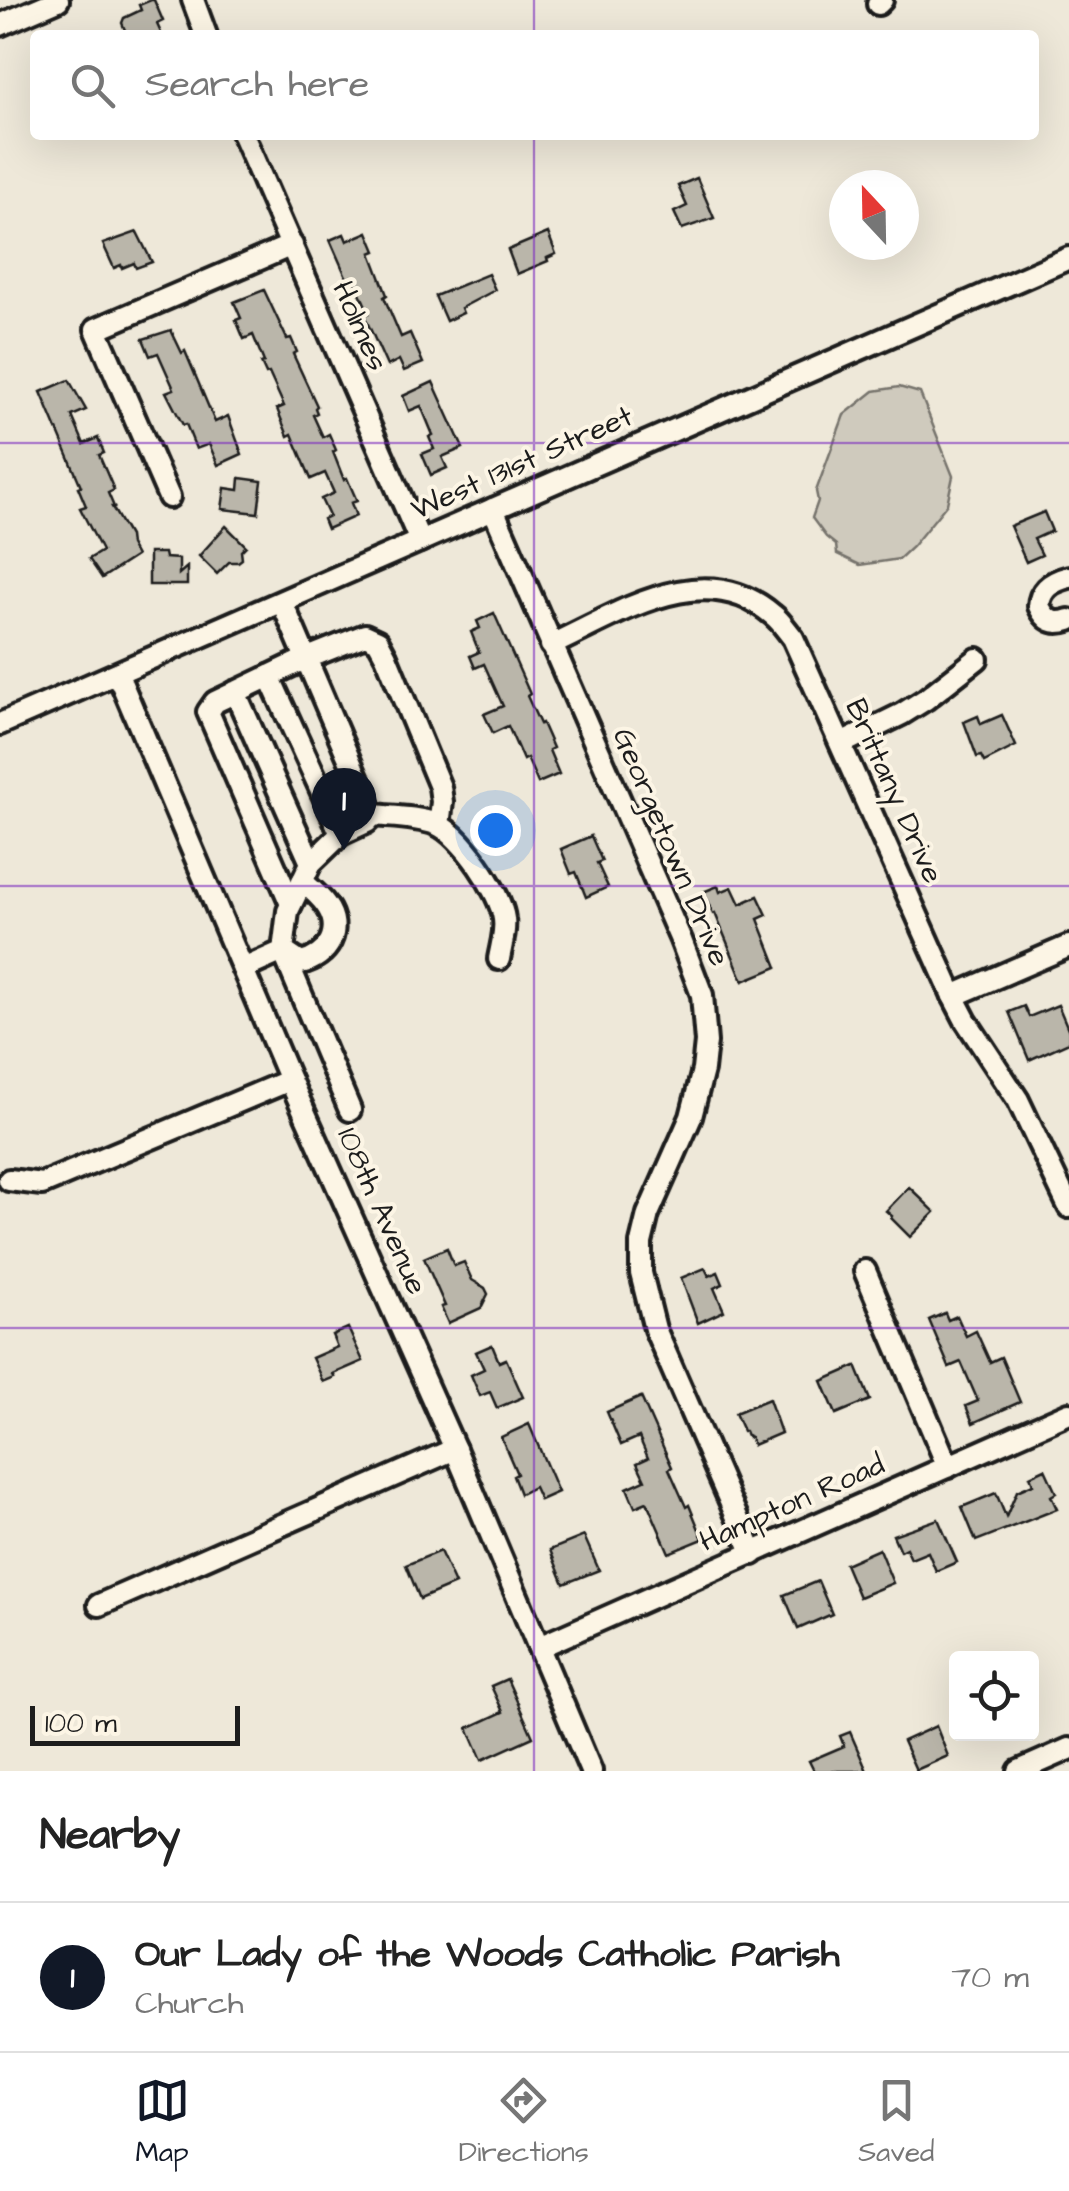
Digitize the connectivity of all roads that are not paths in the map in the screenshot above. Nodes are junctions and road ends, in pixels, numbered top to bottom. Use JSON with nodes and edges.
{"nodes":[{"id":1,"x":58,"y":0,"type":"edge"},
{"id":2,"x":194,"y":0,"type":"edge"},
{"id":3,"x":0,"y":25,"type":"edge"},
{"id":4,"x":204,"y":30,"type":"edge"},
{"id":5,"x":245,"y":140,"type":"edge"},
{"id":6,"x":292,"y":245,"type":"junction"},
{"id":7,"x":1069,"y":258,"type":"edge"},
{"id":8,"x":170,"y":496,"type":"dead end"},
{"id":9,"x":493,"y":509,"type":"junction"},
{"id":10,"x":420,"y":540,"type":"junction"},
{"id":11,"x":1069,"y":577,"type":"edge"},
{"id":12,"x":282,"y":602,"type":"junction"},
{"id":13,"x":1069,"y":620,"type":"edge"},
{"id":14,"x":551,"y":645,"type":"junction"},
{"id":15,"x":977,"y":659,"type":"dead end"},
{"id":16,"x":305,"y":660,"type":"junction"},
{"id":17,"x":118,"y":675,"type":"junction"},
{"id":18,"x":269,"y":676,"type":"junction"},
{"id":19,"x":235,"y":692,"type":"junction"},
{"id":20,"x":0,"y":724,"type":"edge"},
{"id":21,"x":841,"y":744,"type":"junction"},
{"id":22,"x":373,"y":815,"type":"junction"},
{"id":23,"x":439,"y":825,"type":"junction"},
{"id":24,"x":341,"y":834,"type":"junction"},
{"id":25,"x":306,"y":872,"type":"junction"},
{"id":26,"x":291,"y":904,"type":"junction"},
{"id":27,"x":1069,"y":946,"type":"edge"},
{"id":28,"x":282,"y":951,"type":"junction"},
{"id":29,"x":499,"y":959,"type":"dead end"},
{"id":30,"x":243,"y":968,"type":"junction"},
{"id":31,"x":953,"y":996,"type":"junction"},
{"id":32,"x":290,"y":1080,"type":"junction"},
{"id":33,"x":350,"y":1110,"type":"dead end"},
{"id":34,"x":9,"y":1180,"type":"dead end"},
{"id":35,"x":1069,"y":1207,"type":"edge"},
{"id":36,"x":865,"y":1271,"type":"dead end"},
{"id":37,"x":1069,"y":1414,"type":"edge"},
{"id":38,"x":455,"y":1449,"type":"junction"},
{"id":39,"x":948,"y":1467,"type":"junction"},
{"id":40,"x":753,"y":1554,"type":"junction"},
{"id":41,"x":99,"y":1605,"type":"dead end"},
{"id":42,"x":539,"y":1647,"type":"junction"},
{"id":43,"x":1069,"y":1749,"type":"edge"},
{"id":44,"x":591,"y":1771,"type":"edge"},
{"id":45,"x":1019,"y":1771,"type":"edge"}],
"edges":[{"from":1,"to":3,"type":"street"},
{"from":2,"to":4,"type":"street"},
{"from":5,"to":6,"type":"street","name":"Holmes"},
{"from":6,"to":8,"type":"street"},
{"from":6,"to":10,"type":"street","name":"Holmes"},
{"from":7,"to":9,"type":"street","name":"West 131st Street"},
{"from":9,"to":10,"type":"street","name":"West 131st Street"},
{"from":9,"to":14,"type":"street","name":"Georgetown Drive"},
{"from":10,"to":12,"type":"street","name":"West 131st Street"},
{"from":11,"to":13,"type":"street"},
{"from":12,"to":16,"type":"street"},
{"from":12,"to":17,"type":"street","name":"West 131st Street"},
{"from":14,"to":21,"type":"street","name":"Brittany Drive"},
{"from":14,"to":40,"type":"street","name":"Georgetown Drive"},
{"from":15,"to":21,"type":"street"},
{"from":16,"to":18,"type":"street"},
{"from":16,"to":22,"type":"street"},
{"from":16,"to":23,"type":"street"},
{"from":17,"to":20,"type":"street","name":"West 131st Street"},
{"from":17,"to":30,"type":"street","name":"108th Avenue"},
{"from":18,"to":19,"type":"street"},
{"from":18,"to":24,"type":"street"},
{"from":19,"to":25,"type":"street"},
{"from":19,"to":26,"type":"street"},
{"from":21,"to":31,"type":"street","name":"Brittany Drive"},
{"from":22,"to":23,"type":"street"},
{"from":22,"to":24,"type":"street"},
{"from":23,"to":29,"type":"street"},
{"from":24,"to":25,"type":"street"},
{"from":25,"to":26,"type":"street"},
{"from":25,"to":28,"type":"street"},
{"from":26,"to":28,"type":"street"},
{"from":27,"to":31,"type":"street"},
{"from":28,"to":30,"type":"street"},
{"from":28,"to":33,"type":"street"},
{"from":30,"to":32,"type":"street","name":"108th Avenue"},
{"from":31,"to":35,"type":"street","name":"Brittany Drive"},
{"from":32,"to":34,"type":"street"},
{"from":32,"to":38,"type":"street","name":"108th Avenue"},
{"from":36,"to":39,"type":"street"},
{"from":37,"to":39,"type":"street","name":"Hampton Road"},
{"from":38,"to":41,"type":"street"},
{"from":38,"to":42,"type":"street","name":"108th Avenue"},
{"from":39,"to":40,"type":"street","name":"Hampton Road"},
{"from":40,"to":42,"type":"street","name":"Hampton Road"},
{"from":42,"to":44,"type":"street","name":"108th Avenue"},
{"from":43,"to":45,"type":"street"}]}
